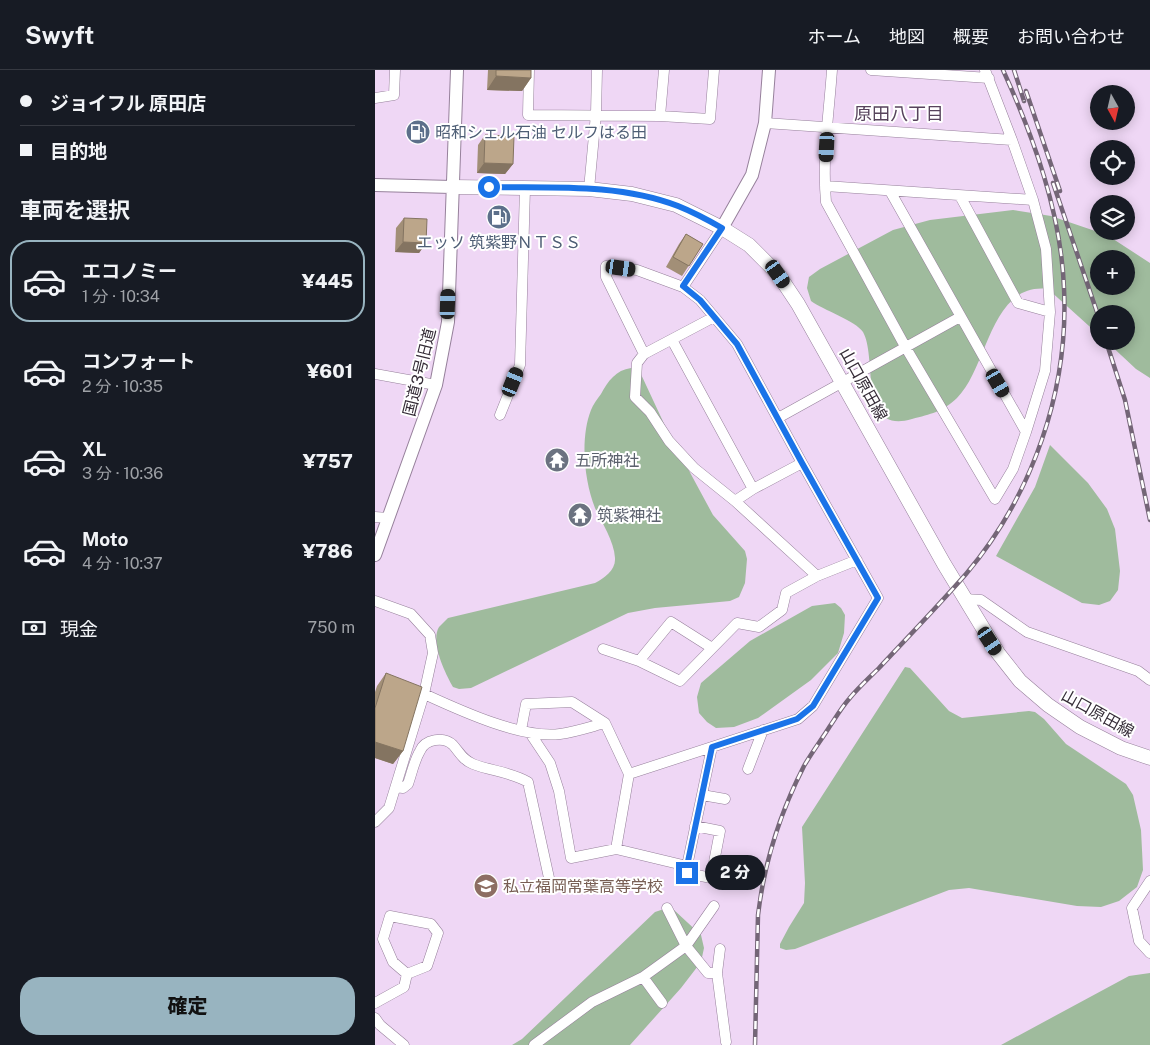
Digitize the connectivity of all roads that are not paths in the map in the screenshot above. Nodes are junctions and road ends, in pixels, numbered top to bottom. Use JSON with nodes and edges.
{"nodes":[{"id":1,"x":395,"y":70,"type":"edge"},
{"id":2,"x":457,"y":70,"type":"edge"},
{"id":3,"x":529,"y":70,"type":"edge"},
{"id":4,"x":597,"y":70,"type":"edge"},
{"id":5,"x":664,"y":70,"type":"edge"},
{"id":6,"x":714,"y":70,"type":"edge"},
{"id":7,"x":769,"y":70,"type":"edge"},
{"id":8,"x":833,"y":70,"type":"edge"},
{"id":9,"x":871,"y":70,"type":"edge"},
{"id":10,"x":987,"y":74,"type":"edge"},
{"id":11,"x":375,"y":98,"type":"edge"},
{"id":12,"x":596,"y":114,"type":"junction"},
{"id":13,"x":660,"y":116,"type":"junction"},
{"id":14,"x":765,"y":123,"type":"junction"},
{"id":15,"x":827,"y":128,"type":"junction"},
{"id":16,"x":1012,"y":140,"type":"junction"},
{"id":17,"x":375,"y":185,"type":"edge"},
{"id":18,"x":825,"y":186,"type":"junction"},
{"id":19,"x":452,"y":187,"type":"junction"},
{"id":20,"x":525,"y":188,"type":"junction"},
{"id":21,"x":589,"y":189,"type":"junction"},
{"id":22,"x":890,"y":191,"type":"junction"},
{"id":23,"x":960,"y":196,"type":"junction"},
{"id":24,"x":1033,"y":200,"type":"junction"},
{"id":25,"x":722,"y":228,"type":"junction"},
{"id":26,"x":683,"y":286,"type":"junction"},
{"id":27,"x":1049,"y":312,"type":"junction"},
{"id":28,"x":714,"y":317,"type":"junction"},
{"id":29,"x":961,"y":317,"type":"junction"},
{"id":30,"x":672,"y":340,"type":"junction"},
{"id":31,"x":906,"y":348,"type":"junction"},
{"id":32,"x":644,"y":354,"type":"junction"},
{"id":33,"x":375,"y":374,"type":"edge"},
{"id":34,"x":843,"y":382,"type":"junction"},
{"id":35,"x":435,"y":385,"type":"junction"},
{"id":36,"x":499,"y":415,"type":"dead end"},
{"id":37,"x":778,"y":418,"type":"junction"},
{"id":38,"x":1026,"y":432,"type":"junction"},
{"id":39,"x":802,"y":463,"type":"junction"},
{"id":40,"x":753,"y":489,"type":"junction"},
{"id":41,"x":735,"y":501,"type":"junction"},
{"id":42,"x":381,"y":518,"type":"edge"},
{"id":43,"x":375,"y":555,"type":"edge"},
{"id":44,"x":857,"y":560,"type":"junction"},
{"id":45,"x":817,"y":576,"type":"junction"},
{"id":46,"x":964,"y":599,"type":"junction"},
{"id":47,"x":375,"y":601,"type":"edge"},
{"id":48,"x":712,"y":648,"type":"junction"},
{"id":49,"x":603,"y":649,"type":"dead end"},
{"id":50,"x":639,"y":660,"type":"junction"},
{"id":51,"x":1150,"y":680,"type":"edge"},
{"id":52,"x":424,"y":694,"type":"junction"},
{"id":53,"x":605,"y":723,"type":"junction"},
{"id":54,"x":763,"y":730,"type":"junction"},
{"id":55,"x":525,"y":732,"type":"junction"},
{"id":56,"x":712,"y":747,"type":"junction"},
{"id":57,"x":1150,"y":758,"type":"edge"},
{"id":58,"x":748,"y":769,"type":"dead end"},
{"id":59,"x":629,"y":774,"type":"junction"},
{"id":60,"x":396,"y":787,"type":"junction"},
{"id":61,"x":702,"y":794,"type":"junction"},
{"id":62,"x":725,"y":799,"type":"dead end"},
{"id":63,"x":375,"y":822,"type":"edge"},
{"id":64,"x":695,"y":826,"type":"junction"},
{"id":65,"x":616,"y":849,"type":"junction"},
{"id":66,"x":687,"y":866,"type":"junction"},
{"id":67,"x":1150,"y":881,"type":"edge"},
{"id":68,"x":551,"y":887,"type":"dead end"},
{"id":69,"x":714,"y":906,"type":"dead end"},
{"id":70,"x":667,"y":908,"type":"dead end"},
{"id":71,"x":686,"y":946,"type":"junction"},
{"id":72,"x":720,"y":949,"type":"dead end"},
{"id":73,"x":1150,"y":953,"type":"edge"},
{"id":74,"x":717,"y":973,"type":"junction"},
{"id":75,"x":407,"y":974,"type":"junction"},
{"id":76,"x":643,"y":977,"type":"junction"},
{"id":77,"x":375,"y":1003,"type":"edge"},
{"id":78,"x":662,"y":1003,"type":"dead end"},
{"id":79,"x":375,"y":1018,"type":"edge"},
{"id":80,"x":726,"y":1042,"type":"dead end"},
{"id":81,"x":405,"y":1045,"type":"edge"},
{"id":82,"x":534,"y":1045,"type":"edge"}],
"edges":[{"from":1,"to":11,"type":"street"},
{"from":2,"to":19,"type":"street","name":"国道3号旧道"},
{"from":3,"to":12,"type":"street"},
{"from":4,"to":12,"type":"street"},
{"from":5,"to":13,"type":"street"},
{"from":6,"to":13,"type":"street"},
{"from":7,"to":14,"type":"street"},
{"from":8,"to":15,"type":"street"},
{"from":9,"to":10,"type":"street"},
{"from":10,"to":16,"type":"street"},
{"from":12,"to":13,"type":"street"},
{"from":12,"to":21,"type":"street"},
{"from":14,"to":15,"type":"street"},
{"from":14,"to":25,"type":"street"},
{"from":15,"to":16,"type":"street"},
{"from":15,"to":18,"type":"street"},
{"from":16,"to":24,"type":"street"},
{"from":17,"to":19,"type":"street"},
{"from":18,"to":22,"type":"street"},
{"from":18,"to":31,"type":"street"},
{"from":19,"to":20,"type":"main road","name":"山口原田線"},
{"from":19,"to":35,"type":"street","name":"国道3号旧道"},
{"from":20,"to":21,"type":"main road","name":"山口原田線"},
{"from":20,"to":36,"type":"street"},
{"from":21,"to":25,"type":"main road","name":"山口原田線"},
{"from":22,"to":23,"type":"street"},
{"from":22,"to":29,"type":"street"},
{"from":23,"to":24,"type":"street"},
{"from":23,"to":27,"type":"street"},
{"from":24,"to":27,"type":"street"},
{"from":25,"to":26,"type":"street"},
{"from":25,"to":34,"type":"main road","name":"山口原田線"},
{"from":26,"to":28,"type":"street"},
{"from":26,"to":32,"type":"street"},
{"from":27,"to":38,"type":"street"},
{"from":28,"to":30,"type":"street"},
{"from":28,"to":37,"type":"street"},
{"from":29,"to":31,"type":"street"},
{"from":29,"to":38,"type":"street"},
{"from":30,"to":32,"type":"street"},
{"from":30,"to":40,"type":"street"},
{"from":31,"to":34,"type":"street"},
{"from":31,"to":38,"type":"street"},
{"from":32,"to":41,"type":"street"},
{"from":33,"to":35,"type":"street"},
{"from":34,"to":37,"type":"street"},
{"from":34,"to":46,"type":"main road","name":"山口原田線"},
{"from":35,"to":42,"type":"street","name":"国道3号旧道"},
{"from":37,"to":39,"type":"street"},
{"from":39,"to":40,"type":"street"},
{"from":39,"to":44,"type":"street"},
{"from":40,"to":41,"type":"street"},
{"from":41,"to":45,"type":"street"},
{"from":42,"to":43,"type":"street","name":"国道3号旧道"},
{"from":44,"to":45,"type":"street"},
{"from":44,"to":54,"type":"street"},
{"from":45,"to":48,"type":"street"},
{"from":46,"to":51,"type":"street"},
{"from":46,"to":57,"type":"main road","name":"山口原田線"},
{"from":47,"to":52,"type":"street"},
{"from":48,"to":50,"type":"street"},
{"from":48,"to":50,"type":"street"},
{"from":49,"to":50,"type":"street"},
{"from":52,"to":55,"type":"street"},
{"from":52,"to":60,"type":"street"},
{"from":53,"to":55,"type":"street"},
{"from":53,"to":55,"type":"street"},
{"from":53,"to":59,"type":"street"},
{"from":54,"to":56,"type":"street"},
{"from":54,"to":58,"type":"street"},
{"from":55,"to":65,"type":"street"},
{"from":56,"to":59,"type":"street"},
{"from":56,"to":61,"type":"street"},
{"from":59,"to":65,"type":"street"},
{"from":60,"to":63,"type":"street"},
{"from":60,"to":68,"type":"street"},
{"from":61,"to":62,"type":"street"},
{"from":61,"to":64,"type":"street"},
{"from":64,"to":66,"type":"street"},
{"from":64,"to":66,"type":"street"},
{"from":65,"to":66,"type":"street"},
{"from":67,"to":73,"type":"street"},
{"from":69,"to":71,"type":"street"},
{"from":70,"to":71,"type":"street"},
{"from":71,"to":74,"type":"street"},
{"from":71,"to":76,"type":"street"},
{"from":72,"to":74,"type":"street"},
{"from":74,"to":80,"type":"street"},
{"from":75,"to":75,"type":"street"},
{"from":75,"to":77,"type":"street"},
{"from":76,"to":78,"type":"street"},
{"from":76,"to":82,"type":"street"},
{"from":79,"to":81,"type":"street"}]}
